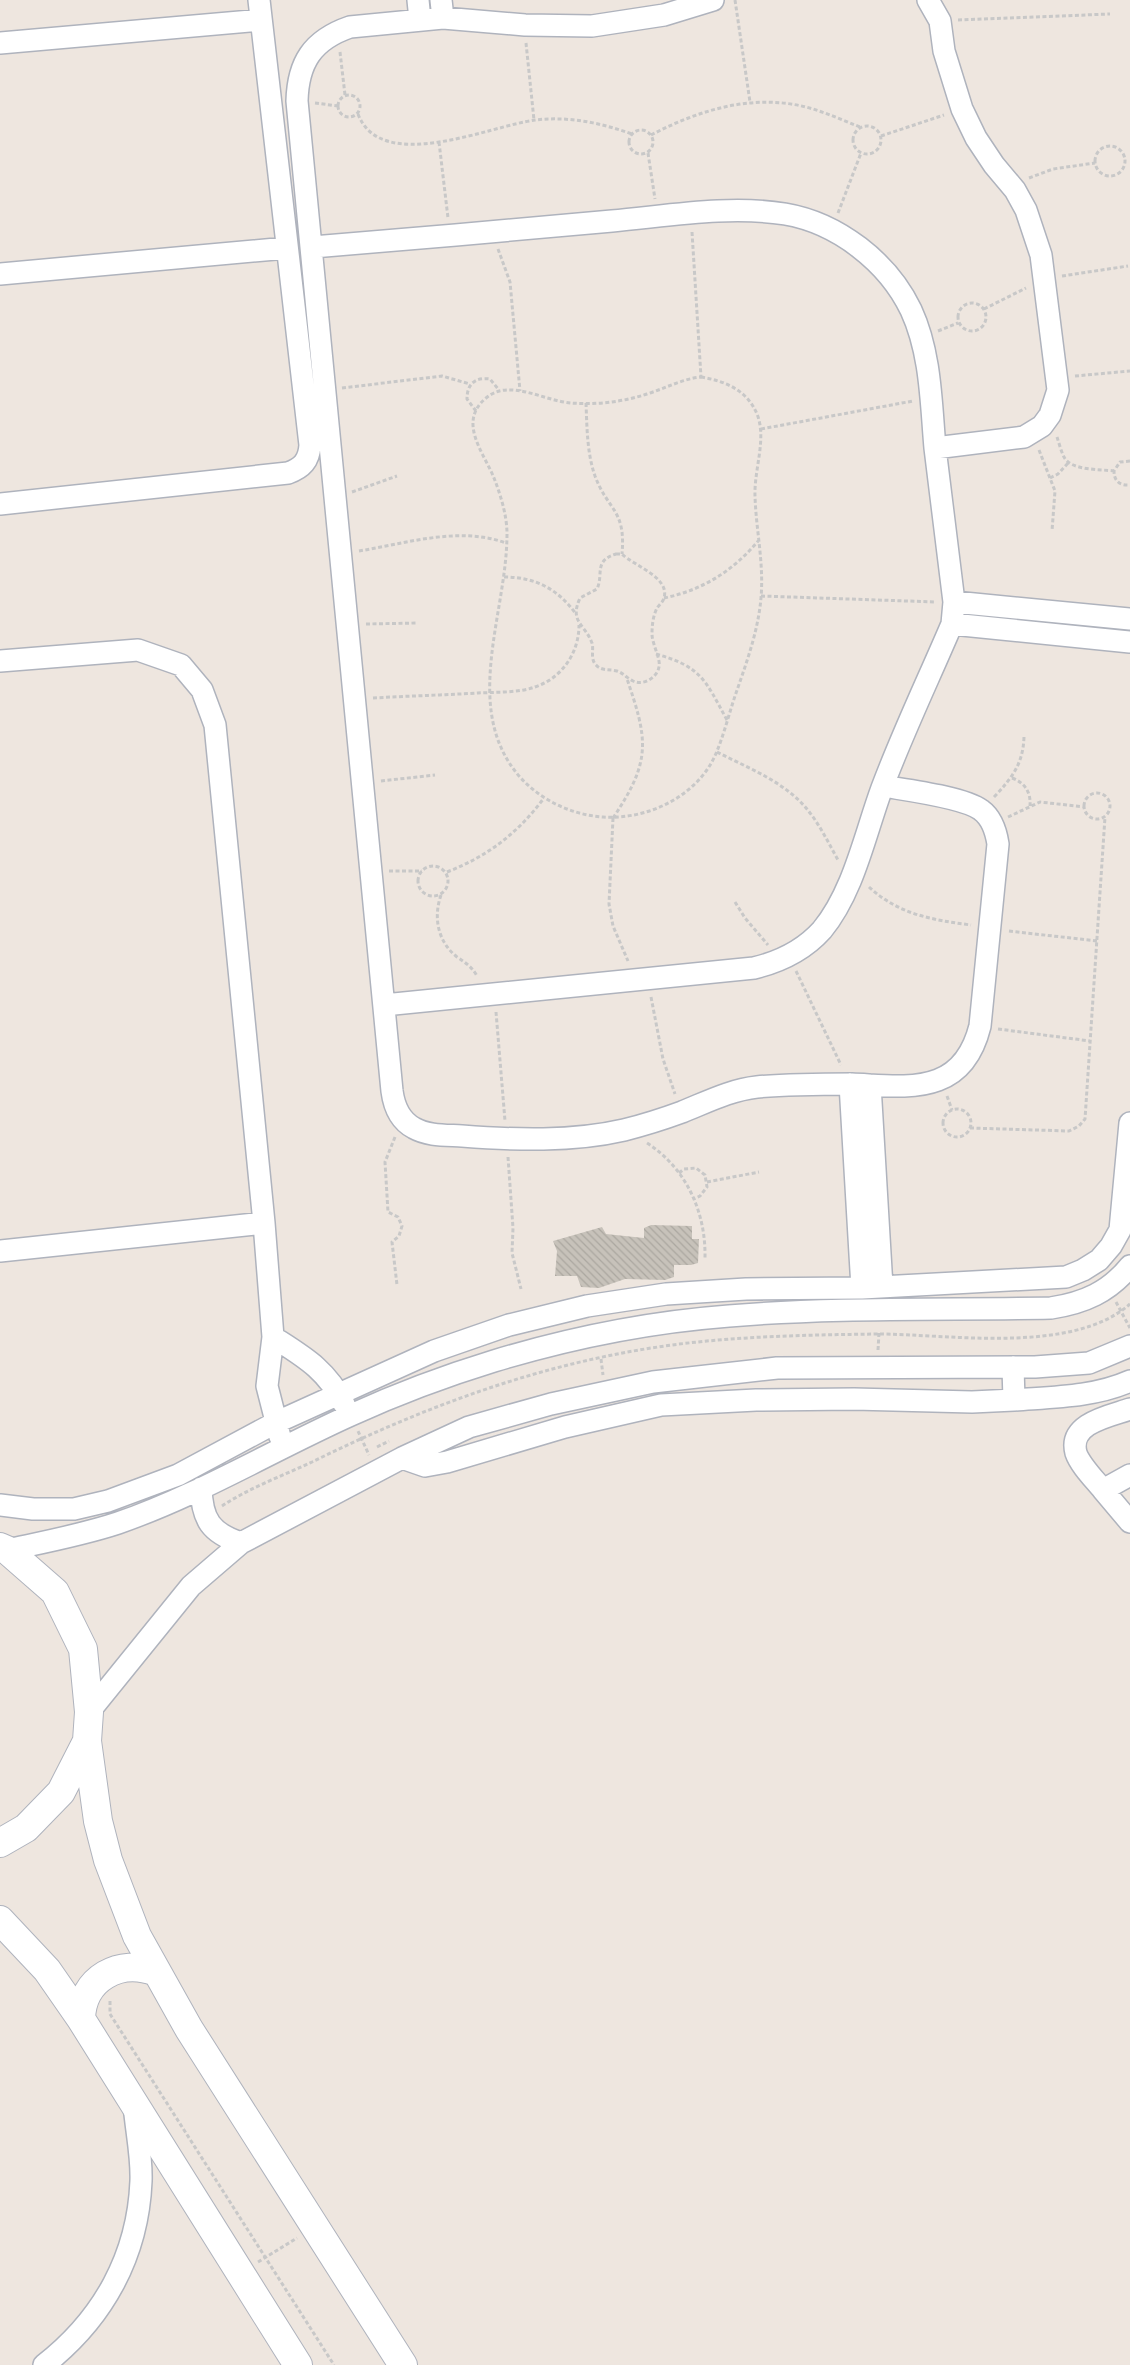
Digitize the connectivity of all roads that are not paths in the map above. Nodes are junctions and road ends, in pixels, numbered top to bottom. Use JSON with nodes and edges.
{"nodes":[{"id":1,"x":713,"y":0,"type":"edge"},
{"id":2,"x":928,"y":0,"type":"edge"},
{"id":3,"x":442,"y":9,"type":"edge"},
{"id":4,"x":260,"y":10,"type":"edge"},
{"id":5,"x":419,"y":10,"type":"edge"},
{"id":6,"x":0,"y":43,"type":"edge"},
{"id":7,"x":313,"y":247,"type":"junction"},
{"id":8,"x":288,"y":248,"type":"junction"},
{"id":9,"x":0,"y":274,"type":"edge"},
{"id":10,"x":935,"y":448,"type":"junction"},
{"id":11,"x":0,"y":504,"type":"edge"},
{"id":12,"x":954,"y":602,"type":"junction"},
{"id":13,"x":1130,"y":619,"type":"edge"},
{"id":14,"x":952,"y":624,"type":"junction"},
{"id":15,"x":1130,"y":642,"type":"edge"},
{"id":16,"x":0,"y":661,"type":"edge"},
{"id":17,"x":883,"y":786,"type":"junction"},
{"id":18,"x":384,"y":1005,"type":"junction"},
{"id":19,"x":860,"y":1084,"type":"junction"},
{"id":20,"x":1130,"y":1123,"type":"edge"},
{"id":21,"x":264,"y":1223,"type":"junction"},
{"id":22,"x":0,"y":1250,"type":"edge"},
{"id":23,"x":1130,"y":1266,"type":"edge"},
{"id":24,"x":872,"y":1288,"type":"junction"},
{"id":25,"x":272,"y":1337,"type":"junction"},
{"id":26,"x":1130,"y":1346,"type":"edge"},
{"id":27,"x":1013,"y":1367,"type":"junction"},
{"id":28,"x":1130,"y":1381,"type":"edge"},
{"id":29,"x":339,"y":1393,"type":"junction"},
{"id":30,"x":1014,"y":1400,"type":"junction"},
{"id":31,"x":1130,"y":1410,"type":"edge"},
{"id":32,"x":350,"y":1415,"type":"junction"},
{"id":33,"x":275,"y":1423,"type":"junction"},
{"id":34,"x":284,"y":1448,"type":"junction"},
{"id":35,"x":402,"y":1458,"type":"junction"},
{"id":36,"x":1130,"y":1475,"type":"edge"},
{"id":37,"x":201,"y":1488,"type":"junction"},
{"id":38,"x":1104,"y":1490,"type":"junction"},
{"id":39,"x":0,"y":1505,"type":"edge"},
{"id":40,"x":1126,"y":1525,"type":"edge"},
{"id":41,"x":241,"y":1543,"type":"junction"},
{"id":42,"x":3,"y":1549,"type":"edge"},
{"id":43,"x":90,"y":1712,"type":"junction"},
{"id":44,"x":87,"y":1741,"type":"junction"},
{"id":45,"x":0,"y":1843,"type":"edge"},
{"id":46,"x":0,"y":1920,"type":"edge"},
{"id":47,"x":156,"y":1972,"type":"junction"},
{"id":48,"x":81,"y":2019,"type":"junction"},
{"id":49,"x":134,"y":2104,"type":"junction"},
{"id":50,"x":44,"y":2365,"type":"edge"},
{"id":51,"x":298,"y":2365,"type":"edge"},
{"id":52,"x":403,"y":2365,"type":"edge"}],
"edges":[{"from":1,"to":3,"type":"street"},
{"from":2,"to":10,"type":"street"},
{"from":3,"to":5,"type":"street"},
{"from":4,"to":6,"type":"street"},
{"from":4,"to":8,"type":"street"},
{"from":5,"to":7,"type":"street"},
{"from":7,"to":10,"type":"street"},
{"from":7,"to":18,"type":"street"},
{"from":8,"to":9,"type":"street"},
{"from":8,"to":11,"type":"street"},
{"from":10,"to":12,"type":"street"},
{"from":12,"to":13,"type":"street"},
{"from":12,"to":14,"type":"street"},
{"from":14,"to":15,"type":"street"},
{"from":14,"to":17,"type":"street"},
{"from":16,"to":21,"type":"street"},
{"from":17,"to":18,"type":"street"},
{"from":17,"to":19,"type":"street"},
{"from":18,"to":19,"type":"street"},
{"from":19,"to":24,"type":"street"},
{"from":20,"to":24,"type":"street"},
{"from":21,"to":22,"type":"street"},
{"from":21,"to":25,"type":"street"},
{"from":23,"to":32,"type":"street"},
{"from":24,"to":29,"type":"street"},
{"from":25,"to":29,"type":"street"},
{"from":25,"to":33,"type":"street"},
{"from":26,"to":27,"type":"street"},
{"from":27,"to":30,"type":"street"},
{"from":27,"to":35,"type":"street"},
{"from":28,"to":30,"type":"street"},
{"from":29,"to":32,"type":"street"},
{"from":29,"to":33,"type":"street"},
{"from":30,"to":35,"type":"street"},
{"from":31,"to":38,"type":"street"},
{"from":32,"to":34,"type":"street"},
{"from":33,"to":34,"type":"street"},
{"from":33,"to":39,"type":"street"},
{"from":34,"to":37,"type":"street"},
{"from":35,"to":41,"type":"street"},
{"from":36,"to":38,"type":"street"},
{"from":37,"to":41,"type":"street"},
{"from":37,"to":42,"type":"street"},
{"from":38,"to":40,"type":"street"},
{"from":41,"to":43,"type":"street"},
{"from":42,"to":43,"type":"street"},
{"from":43,"to":44,"type":"street"},
{"from":44,"to":45,"type":"street"},
{"from":44,"to":47,"type":"street"},
{"from":46,"to":48,"type":"street"},
{"from":47,"to":48,"type":"street"},
{"from":47,"to":52,"type":"street"},
{"from":48,"to":49,"type":"street"},
{"from":49,"to":50,"type":"street"},
{"from":49,"to":51,"type":"street"}]}
